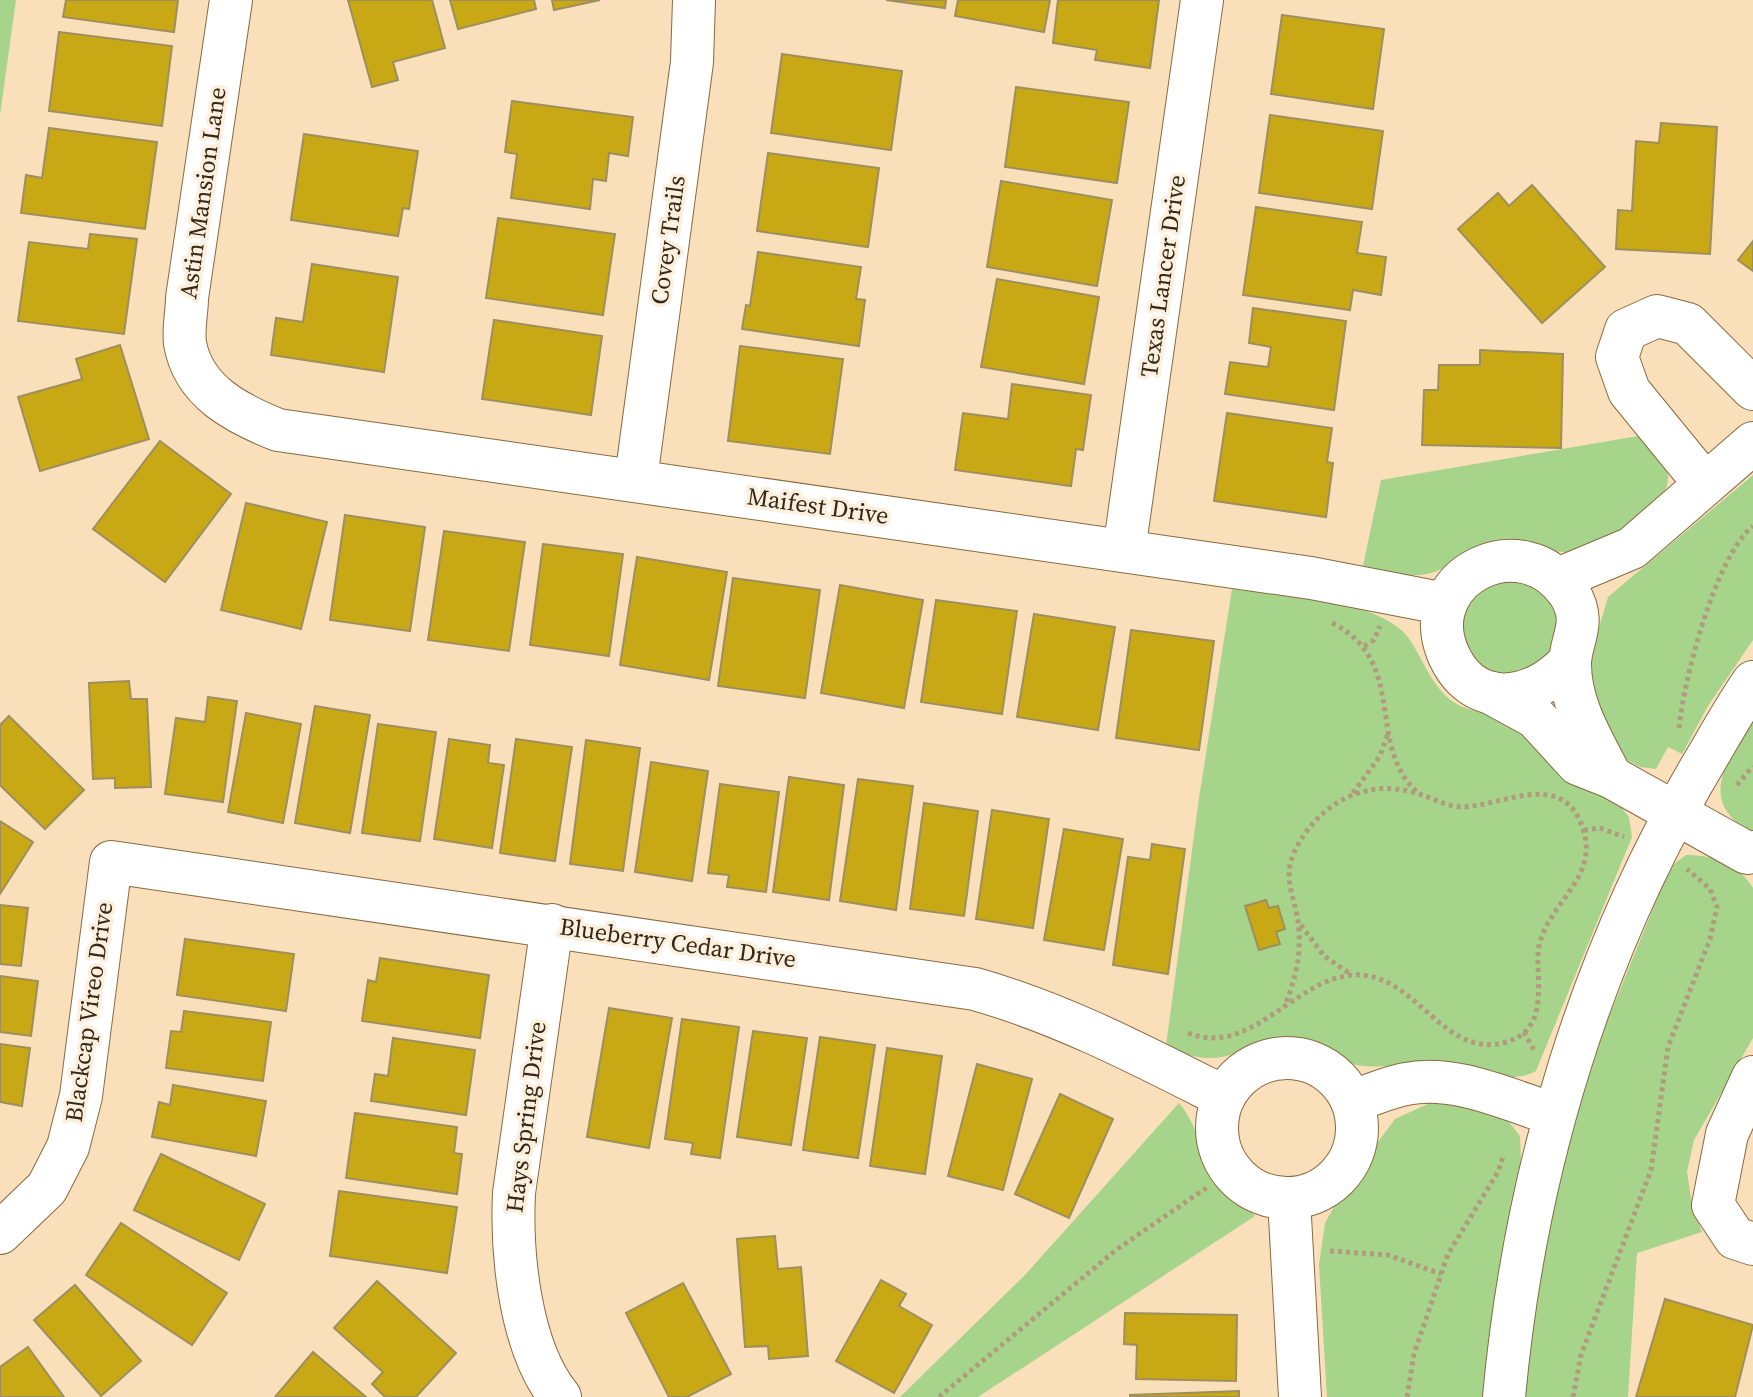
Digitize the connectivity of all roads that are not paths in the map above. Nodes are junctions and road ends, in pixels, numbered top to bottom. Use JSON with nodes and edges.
{"nodes":[{"id":1,"x":231,"y":0,"type":"edge"},
{"id":2,"x":694,"y":0,"type":"edge"},
{"id":3,"x":1202,"y":0,"type":"edge"},
{"id":4,"x":202,"y":383,"type":"joint"},
{"id":5,"x":1753,"y":389,"type":"edge"},
{"id":6,"x":1753,"y":443,"type":"edge"},
{"id":7,"x":636,"y":479,"type":"junction"},
{"id":8,"x":1705,"y":484,"type":"junction"},
{"id":9,"x":1124,"y":551,"type":"junction"},
{"id":10,"x":1558,"y":579,"type":"junction"},
{"id":11,"x":1446,"y":604,"type":"junction"},
{"id":12,"x":1569,"y":662,"type":"junction"},
{"id":13,"x":1753,"y":682,"type":"edge"},
{"id":14,"x":1491,"y":693,"type":"junction"},
{"id":15,"x":1611,"y":777,"type":"junction"},
{"id":16,"x":1673,"y":814,"type":"junction"},
{"id":17,"x":1751,"y":858,"type":"edge"},
{"id":18,"x":111,"y":862,"type":"joint"},
{"id":19,"x":552,"y":925,"type":"junction"},
{"id":20,"x":1753,"y":1077,"type":"edge"},
{"id":21,"x":1224,"y":1097,"type":"junction"},
{"id":22,"x":1352,"y":1101,"type":"junction"},
{"id":23,"x":1553,"y":1114,"type":"junction"},
{"id":24,"x":1289,"y":1199,"type":"junction"},
{"id":25,"x":0,"y":1233,"type":"edge"},
{"id":26,"x":1753,"y":1244,"type":"edge"},
{"id":27,"x":541,"y":1392,"type":"edge"},
{"id":28,"x":1300,"y":1397,"type":"edge"},
{"id":29,"x":1504,"y":1397,"type":"edge"}],
"edges":[{"from":1,"to":4,"type":"street","name":"Astin Mansion Lane"},
{"from":2,"to":7,"type":"street","name":"Covey Trails"},
{"from":3,"to":9,"type":"street","name":"Texas Lancer Drive"},
{"from":4,"to":7,"type":"street","name":"Maifest Drive"},
{"from":5,"to":8,"type":"street"},
{"from":6,"to":8,"type":"street"},
{"from":7,"to":9,"type":"street","name":"Maifest Drive"},
{"from":8,"to":10,"type":"street"},
{"from":9,"to":11,"type":"street","name":"Maifest Drive"},
{"from":10,"to":11,"type":"street"},
{"from":10,"to":12,"type":"street"},
{"from":11,"to":14,"type":"street"},
{"from":12,"to":14,"type":"street"},
{"from":12,"to":15,"type":"street"},
{"from":13,"to":16,"type":"street"},
{"from":14,"to":15,"type":"street"},
{"from":15,"to":16,"type":"street"},
{"from":16,"to":17,"type":"street"},
{"from":16,"to":23,"type":"street"},
{"from":18,"to":19,"type":"street","name":"Blueberry Cedar Drive"},
{"from":18,"to":25,"type":"street","name":"Blackcap Vireo Drive"},
{"from":19,"to":21,"type":"street","name":"Blueberry Cedar Drive"},
{"from":19,"to":27,"type":"street","name":"Hays Spring Drive"},
{"from":20,"to":26,"type":"street"},
{"from":21,"to":22,"type":"street"},
{"from":21,"to":24,"type":"street"},
{"from":22,"to":23,"type":"street"},
{"from":22,"to":24,"type":"street"},
{"from":23,"to":29,"type":"street"},
{"from":24,"to":28,"type":"street"}]}
